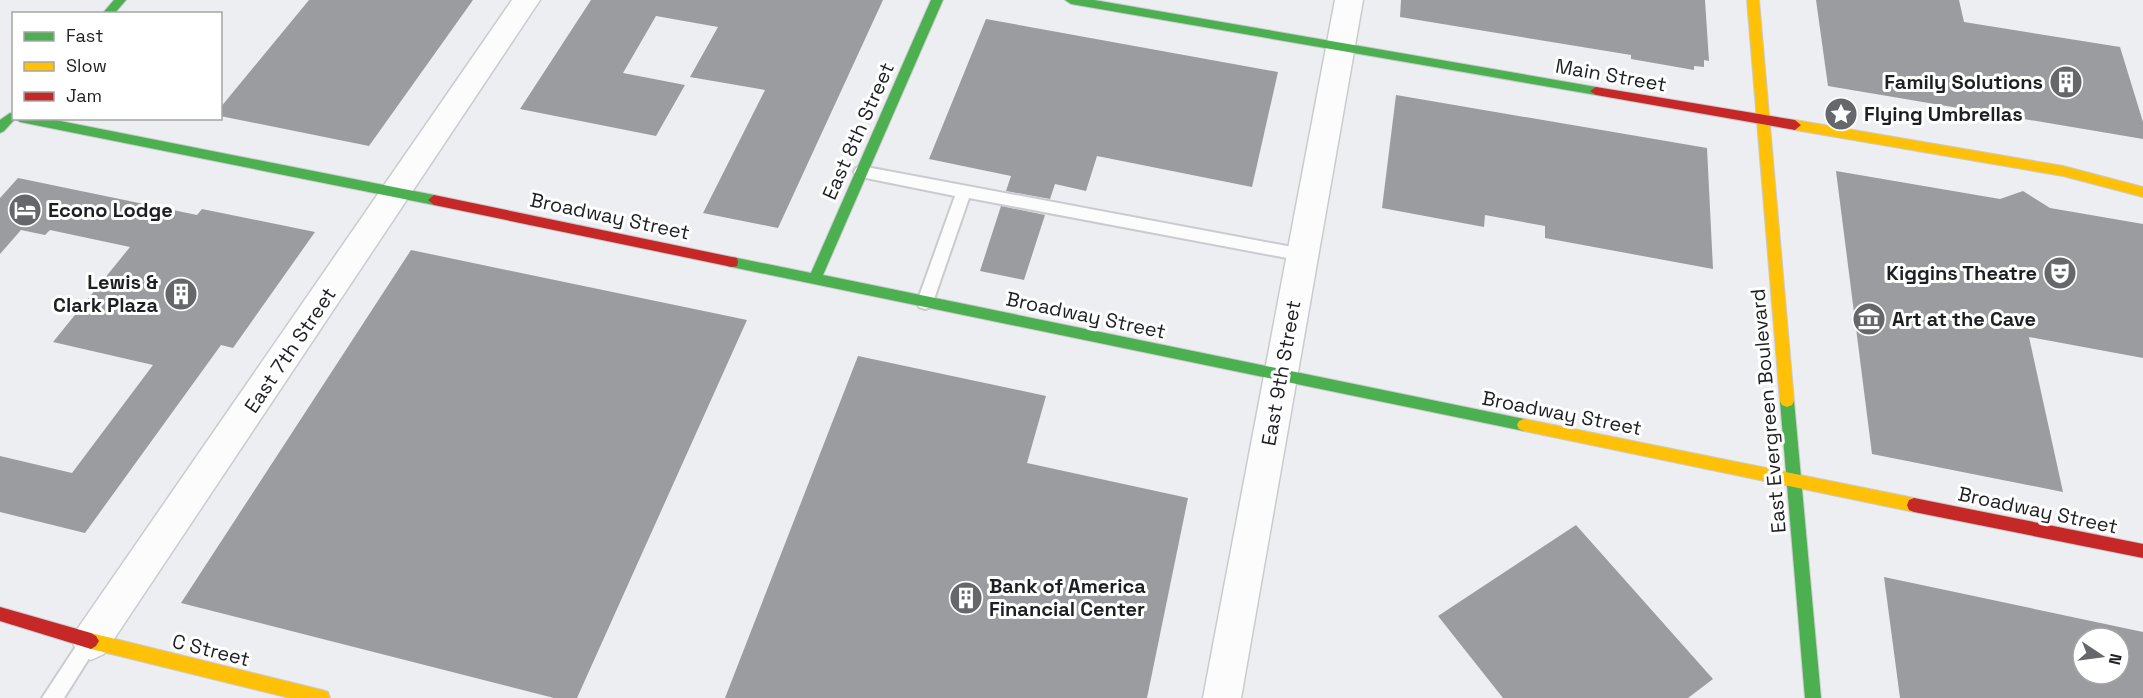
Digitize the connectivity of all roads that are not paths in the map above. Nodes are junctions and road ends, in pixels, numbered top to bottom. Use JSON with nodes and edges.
{"nodes":[{"id":1,"x":120,"y":0,"type":"edge"},
{"id":2,"x":526,"y":0,"type":"edge"},
{"id":3,"x":936,"y":0,"type":"edge"},
{"id":4,"x":1071,"y":0,"type":"edge"},
{"id":5,"x":1348,"y":0,"type":"edge"},
{"id":6,"x":1753,"y":0,"type":"edge"},
{"id":7,"x":109,"y":12,"type":"edge"},
{"id":8,"x":1340,"y":48,"type":"junction"},
{"id":9,"x":12,"y":118,"type":"edge"},
{"id":10,"x":34,"y":120,"type":"edge"},
{"id":11,"x":1762,"y":120,"type":"junction"},
{"id":12,"x":0,"y":128,"type":"edge"},
{"id":13,"x":861,"y":172,"type":"junction"},
{"id":14,"x":964,"y":191,"type":"junction"},
{"id":15,"x":395,"y":192,"type":"junction"},
{"id":16,"x":2143,"y":192,"type":"edge"},
{"id":17,"x":1303,"y":255,"type":"junction"},
{"id":18,"x":815,"y":279,"type":"junction"},
{"id":19,"x":925,"y":302,"type":"junction"},
{"id":20,"x":1281,"y":376,"type":"junction"},
{"id":21,"x":1794,"y":479,"type":"junction"},
{"id":22,"x":2143,"y":551,"type":"edge"},
{"id":23,"x":0,"y":614,"type":"edge"},
{"id":24,"x":91,"y":640,"type":"junction"},
{"id":25,"x":52,"y":698,"type":"edge"},
{"id":26,"x":322,"y":698,"type":"edge"},
{"id":27,"x":1222,"y":698,"type":"edge"},
{"id":28,"x":1813,"y":698,"type":"edge"}],
"edges":[{"from":1,"to":7,"type":"main road"},
{"from":2,"to":15,"type":"street","name":"East 7th Street"},
{"from":3,"to":13,"type":"main road","name":"East 8th Street"},
{"from":4,"to":8,"type":"main road","name":"Main Street"},
{"from":5,"to":8,"type":"street","name":"East 9th Street"},
{"from":6,"to":11,"type":"main road","name":"East Evergreen Boulevard"},
{"from":8,"to":11,"type":"main road","name":"Main Street"},
{"from":8,"to":17,"type":"street","name":"East 9th Street"},
{"from":9,"to":12,"type":"main road"},
{"from":10,"to":15,"type":"main road","name":"Broadway Street"},
{"from":11,"to":16,"type":"main road","name":"Main Street"},
{"from":11,"to":21,"type":"main road","name":"East Evergreen Boulevard"},
{"from":13,"to":14,"type":"lane"},
{"from":13,"to":18,"type":"main road","name":"East 8th Street"},
{"from":14,"to":17,"type":"lane"},
{"from":14,"to":19,"type":"lane"},
{"from":15,"to":18,"type":"main road","name":"Broadway Street"},
{"from":15,"to":24,"type":"street","name":"East 7th Street"},
{"from":17,"to":20,"type":"street","name":"East 9th Street"},
{"from":18,"to":19,"type":"main road","name":"Broadway Street"},
{"from":19,"to":20,"type":"main road","name":"Broadway Street"},
{"from":20,"to":21,"type":"main road","name":"Broadway Street"},
{"from":20,"to":27,"type":"street","name":"East 9th Street"},
{"from":21,"to":22,"type":"main road","name":"Broadway Street"},
{"from":21,"to":28,"type":"main road","name":"East Evergreen Boulevard"},
{"from":23,"to":24,"type":"main road","name":"C Street"},
{"from":24,"to":25,"type":"lane","name":"East 7th Street"},
{"from":24,"to":26,"type":"main road","name":"C Street"}]}
